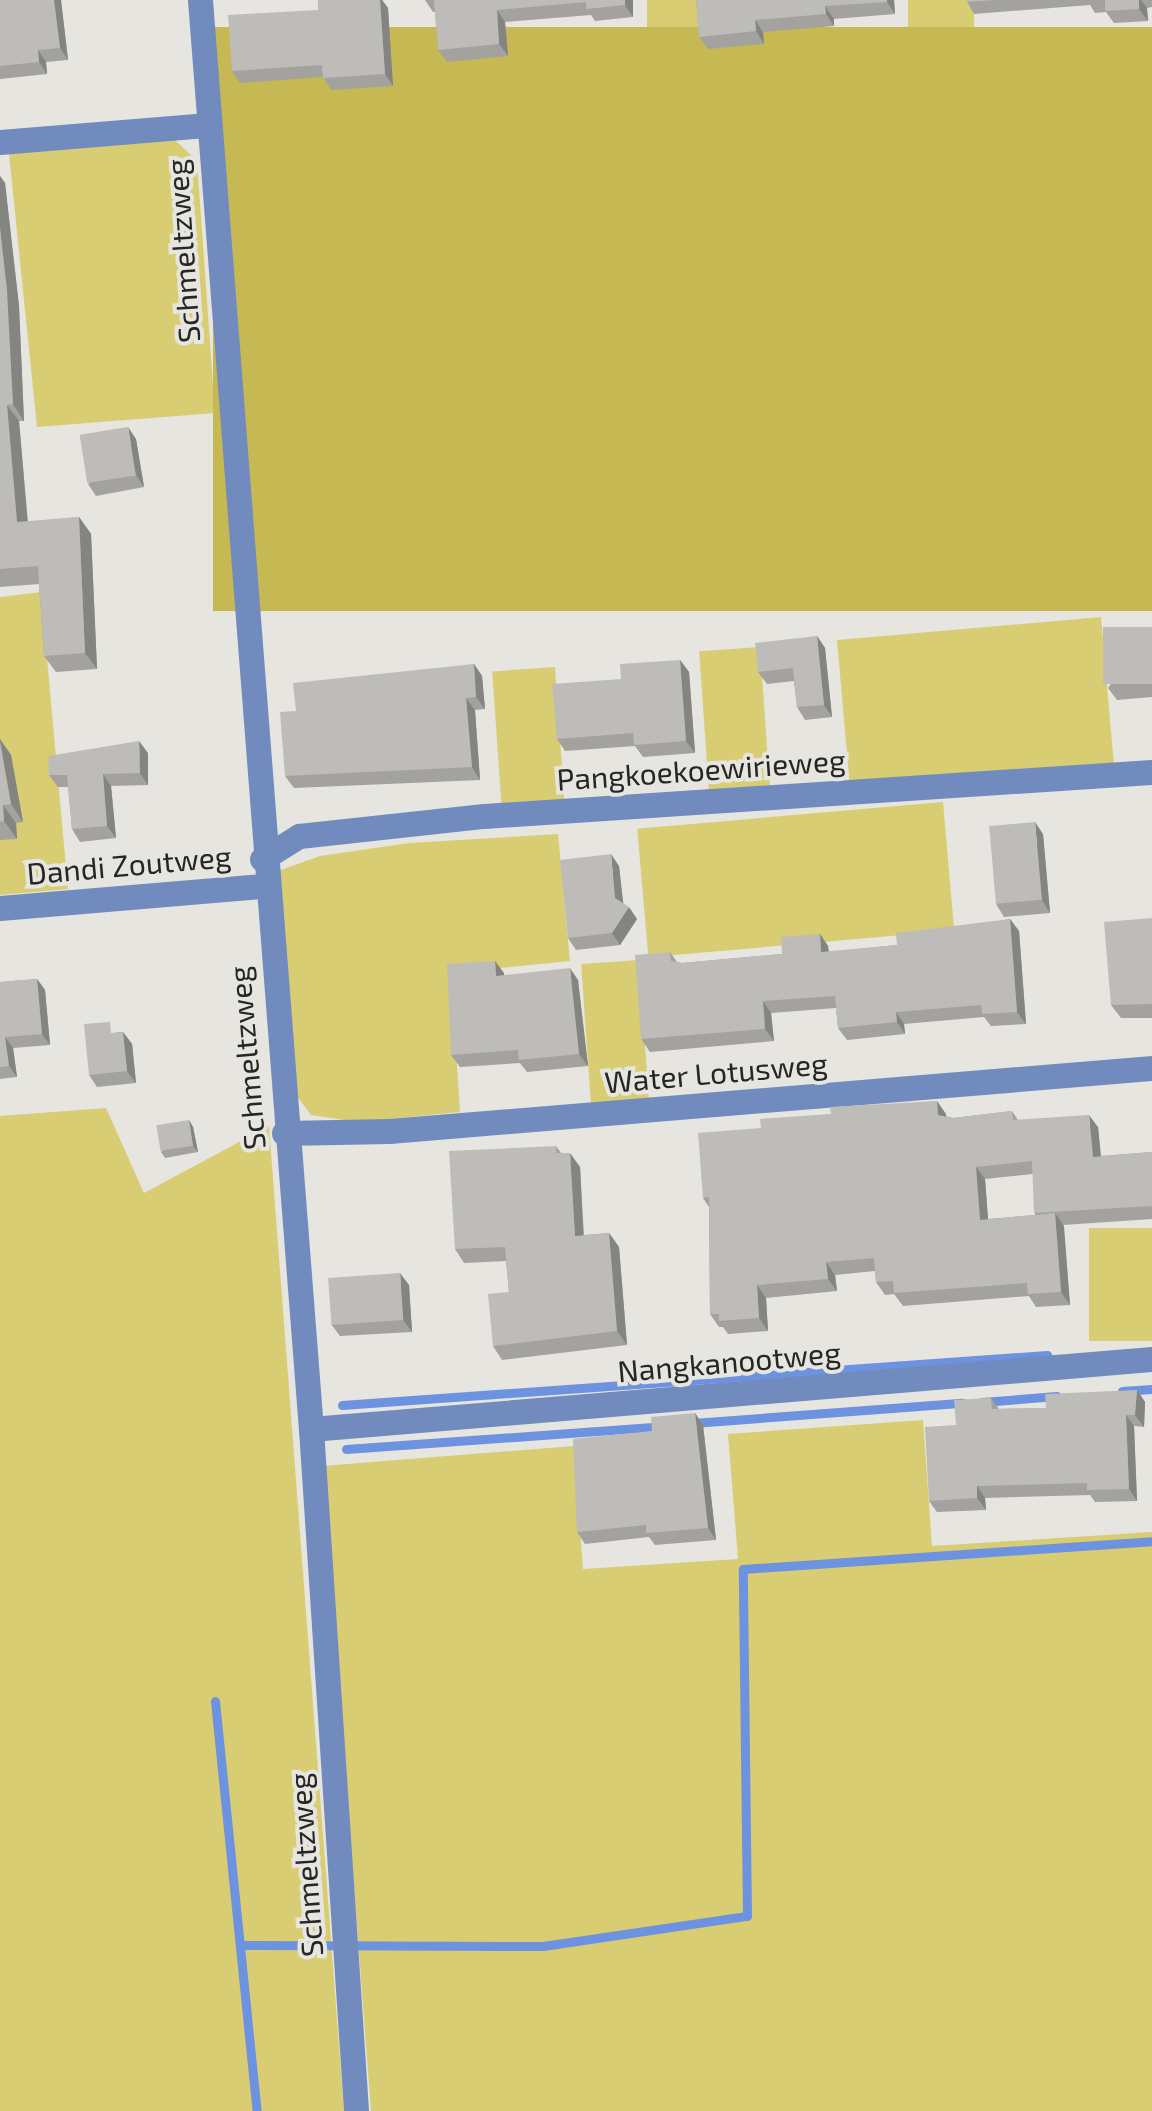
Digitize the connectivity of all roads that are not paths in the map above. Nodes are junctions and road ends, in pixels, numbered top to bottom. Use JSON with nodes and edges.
{"nodes":[{"id":1,"x":200,"y":0,"type":"edge"},
{"id":2,"x":204,"y":124,"type":"junction"},
{"id":3,"x":0,"y":142,"type":"edge"},
{"id":4,"x":1152,"y":772,"type":"edge"},
{"id":5,"x":262,"y":859,"type":"junction"},
{"id":6,"x":264,"y":886,"type":"junction"},
{"id":7,"x":0,"y":908,"type":"edge"},
{"id":8,"x":1152,"y":1068,"type":"edge"},
{"id":9,"x":284,"y":1134,"type":"junction"},
{"id":10,"x":1152,"y":1359,"type":"edge"},
{"id":11,"x":311,"y":1428,"type":"junction"},
{"id":12,"x":356,"y":2111,"type":"edge"}],
"edges":[{"from":1,"to":2,"type":"street","name":"Schmeltzweg"},
{"from":2,"to":3,"type":"street"},
{"from":2,"to":5,"type":"street","name":"Schmeltzweg"},
{"from":4,"to":5,"type":"street","name":"Pangkoekoewirieweg"},
{"from":5,"to":6,"type":"street","name":"Schmeltzweg"},
{"from":6,"to":7,"type":"street","name":"Dandi Zoutweg"},
{"from":6,"to":9,"type":"street","name":"Schmeltzweg"},
{"from":8,"to":9,"type":"street","name":"Water Lotusweg"},
{"from":9,"to":11,"type":"street","name":"Schmeltzweg"},
{"from":10,"to":11,"type":"street","name":"Nangkanootweg"},
{"from":11,"to":12,"type":"street","name":"Schmeltzweg"}]}
